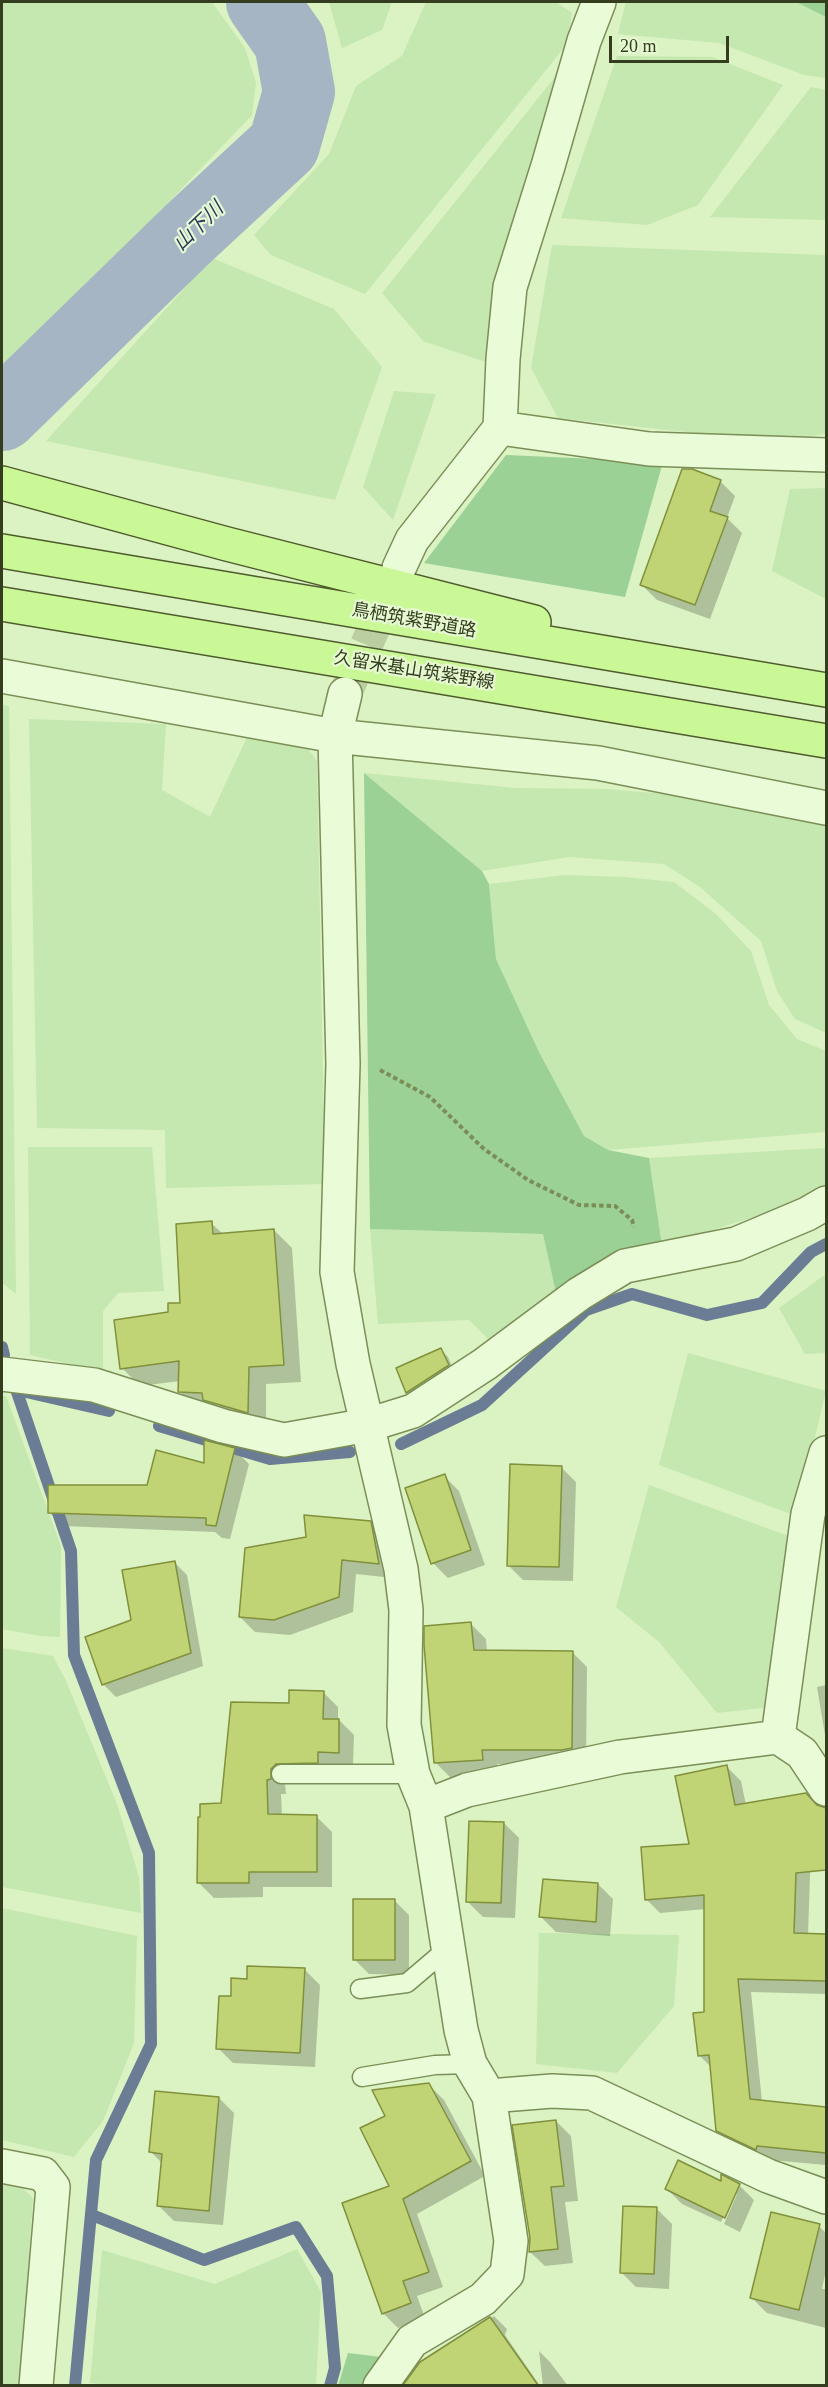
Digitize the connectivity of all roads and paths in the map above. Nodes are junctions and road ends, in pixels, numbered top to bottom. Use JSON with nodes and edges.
{"nodes":[{"id":1,"x":599,"y":2,"type":"edge"},
{"id":2,"x":500,"y":428,"type":"junction"},
{"id":3,"x":826,"y":455,"type":"edge"},
{"id":4,"x":2,"y":483,"type":"edge"},
{"id":5,"x":2,"y":551,"type":"edge"},
{"id":6,"x":399,"y":568,"type":"tunnel mouth"},
{"id":7,"x":14,"y":606,"type":"edge"},
{"id":8,"x":2,"y":676,"type":"edge"},
{"id":9,"x":811,"y":688,"type":"edge"},
{"id":10,"x":345,"y":694,"type":"tunnel mouth"},
{"id":11,"x":336,"y":736,"type":"junction"},
{"id":12,"x":826,"y":741,"type":"edge"},
{"id":13,"x":826,"y":808,"type":"edge"},
{"id":14,"x":343,"y":1064,"type":"junction"},
{"id":15,"x":826,"y":1203,"type":"edge"},
{"id":16,"x":644,"y":1262,"type":"junction"},
{"id":17,"x":2,"y":1374,"type":"edge"},
{"id":18,"x":368,"y":1425,"type":"junction"},
{"id":19,"x":826,"y":1453,"type":"edge"},
{"id":20,"x":778,"y":1737,"type":"junction"},
{"id":21,"x":280,"y":1774,"type":"dead end"},
{"id":22,"x":413,"y":1774,"type":"junction"},
{"id":23,"x":826,"y":1790,"type":"edge"},
{"id":24,"x":426,"y":1806,"type":"junction"},
{"id":25,"x":447,"y":1949,"type":"junction"},
{"id":26,"x":360,"y":1989,"type":"dead end"},
{"id":27,"x":470,"y":2064,"type":"junction"},
{"id":28,"x":362,"y":2077,"type":"dead end"},
{"id":29,"x":489,"y":2096,"type":"junction"},
{"id":30,"x":2,"y":2166,"type":"edge"},
{"id":31,"x":826,"y":2197,"type":"edge"},
{"id":32,"x":36,"y":2385,"type":"edge"},
{"id":33,"x":380,"y":2385,"type":"edge"}],
"edges":[{"from":1,"to":2,"type":"street"},
{"from":2,"to":3,"type":"street"},
{"from":2,"to":6,"type":"street"},
{"from":4,"to":9,"type":"main road"},
{"from":5,"to":9,"type":"main road","name":"鳥栖筑紫野道路"},
{"from":7,"to":12,"type":"main road","name":"久留米基山筑紫野線"},
{"from":8,"to":11,"type":"street"},
{"from":10,"to":11,"type":"street"},
{"from":11,"to":13,"type":"street"},
{"from":11,"to":14,"type":"street"},
{"from":14,"to":16,"type":"path"},
{"from":14,"to":18,"type":"street"},
{"from":15,"to":16,"type":"street"},
{"from":16,"to":18,"type":"street"},
{"from":17,"to":18,"type":"street"},
{"from":18,"to":22,"type":"street"},
{"from":19,"to":20,"type":"street"},
{"from":20,"to":23,"type":"street"},
{"from":20,"to":24,"type":"street"},
{"from":21,"to":22,"type":"lane"},
{"from":22,"to":24,"type":"street"},
{"from":24,"to":25,"type":"street"},
{"from":25,"to":26,"type":"lane"},
{"from":25,"to":27,"type":"street"},
{"from":27,"to":28,"type":"lane"},
{"from":27,"to":29,"type":"street"},
{"from":29,"to":31,"type":"street"},
{"from":29,"to":33,"type":"street"},
{"from":30,"to":32,"type":"street"}]}
